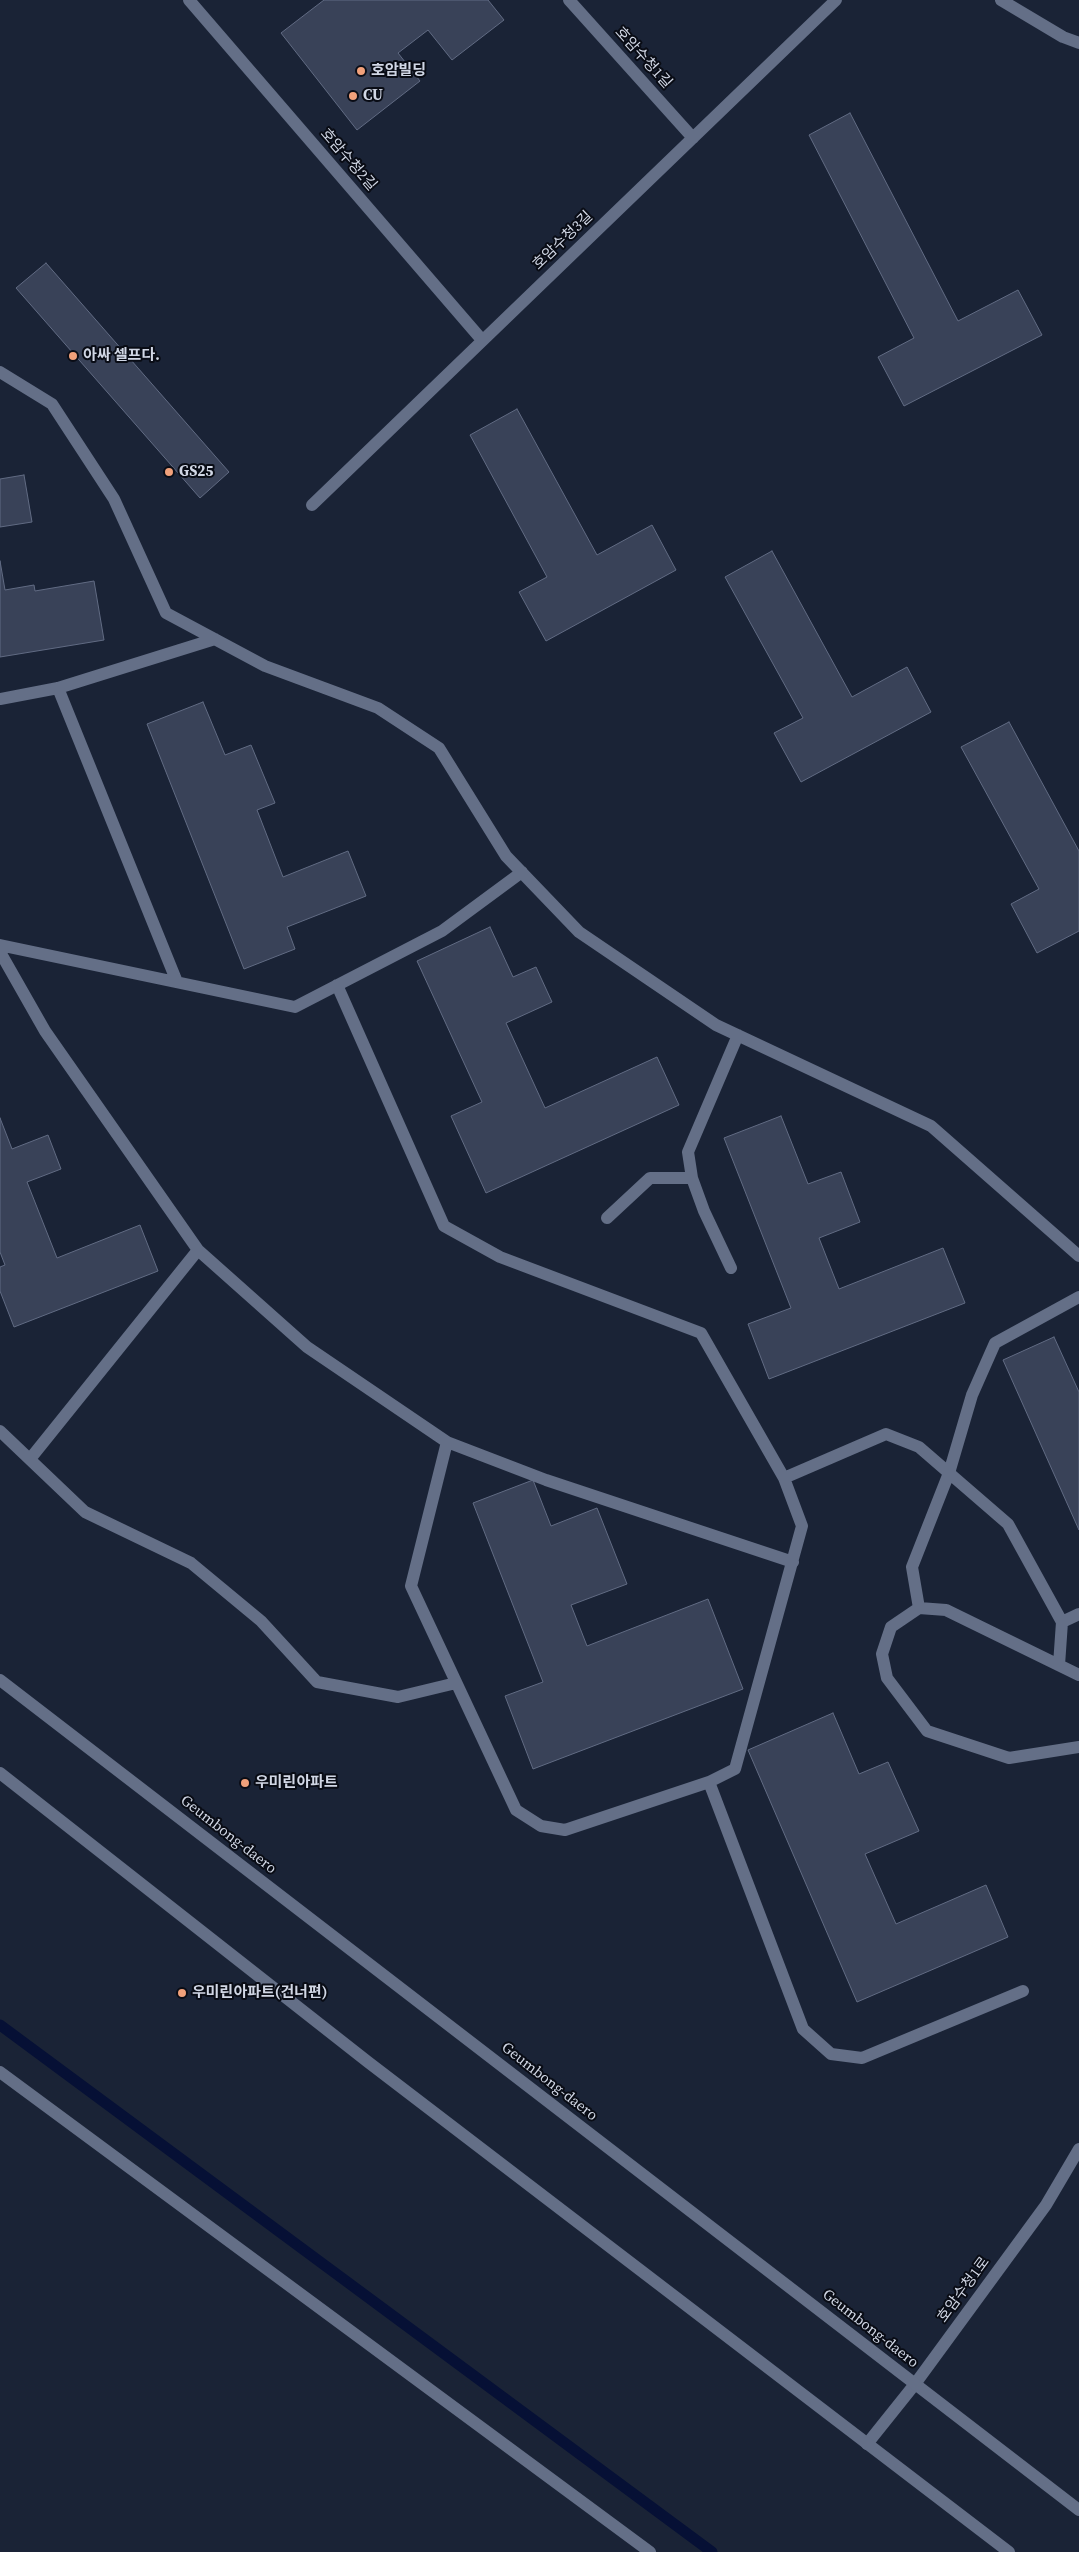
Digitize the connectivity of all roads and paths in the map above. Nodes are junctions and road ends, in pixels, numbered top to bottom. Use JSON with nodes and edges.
{"nodes":[{"id":1,"x":189,"y":0,"type":"edge"},
{"id":2,"x":569,"y":0,"type":"edge"},
{"id":3,"x":836,"y":0,"type":"edge"},
{"id":4,"x":1001,"y":0,"type":"edge"},
{"id":5,"x":1079,"y":43,"type":"edge"},
{"id":6,"x":693,"y":138,"type":"junction"},
{"id":7,"x":482,"y":340,"type":"junction"},
{"id":8,"x":0,"y":372,"type":"edge"},
{"id":9,"x":312,"y":505,"type":"dead end"},
{"id":10,"x":216,"y":639,"type":"junction"},
{"id":11,"x":58,"y":688,"type":"junction"},
{"id":12,"x":0,"y":699,"type":"edge"},
{"id":13,"x":522,"y":872,"type":"junction"},
{"id":14,"x":0,"y":945,"type":"edge"},
{"id":15,"x":0,"y":952,"type":"edge"},
{"id":16,"x":177,"y":982,"type":"junction"},
{"id":17,"x":337,"y":985,"type":"junction"},
{"id":18,"x":738,"y":1035,"type":"junction"},
{"id":19,"x":692,"y":1178,"type":"junction"},
{"id":20,"x":607,"y":1218,"type":"dead end"},
{"id":21,"x":198,"y":1250,"type":"junction"},
{"id":22,"x":1079,"y":1256,"type":"edge"},
{"id":23,"x":731,"y":1268,"type":"dead end"},
{"id":24,"x":1079,"y":1297,"type":"edge"},
{"id":25,"x":0,"y":1431,"type":"edge"},
{"id":26,"x":447,"y":1442,"type":"junction"},
{"id":27,"x":30,"y":1459,"type":"junction"},
{"id":28,"x":949,"y":1473,"type":"junction"},
{"id":29,"x":784,"y":1478,"type":"junction"},
{"id":30,"x":793,"y":1562,"type":"junction"},
{"id":31,"x":919,"y":1608,"type":"junction"},
{"id":32,"x":1079,"y":1614,"type":"edge"},
{"id":33,"x":1062,"y":1622,"type":"junction"},
{"id":34,"x":1059,"y":1665,"type":"junction"},
{"id":35,"x":1079,"y":1675,"type":"edge"},
{"id":36,"x":0,"y":1680,"type":"edge"},
{"id":37,"x":456,"y":1682,"type":"junction"},
{"id":38,"x":1079,"y":1747,"type":"edge"},
{"id":39,"x":0,"y":1773,"type":"edge"},
{"id":40,"x":709,"y":1782,"type":"junction"},
{"id":41,"x":1023,"y":1991,"type":"dead end"},
{"id":42,"x":0,"y":2072,"type":"edge"},
{"id":43,"x":1079,"y":2148,"type":"edge"},
{"id":44,"x":915,"y":2384,"type":"junction"},
{"id":45,"x":867,"y":2444,"type":"junction"},
{"id":46,"x":1079,"y":2510,"type":"edge"},
{"id":47,"x":650,"y":2552,"type":"edge"},
{"id":48,"x":1009,"y":2552,"type":"edge"}],
"edges":[{"from":1,"to":7,"type":"street","name":"호암수청2길"},
{"from":2,"to":6,"type":"street","name":"호암수청1길"},
{"from":3,"to":6,"type":"street","name":"호암수청3길"},
{"from":4,"to":5,"type":"street"},
{"from":6,"to":7,"type":"street","name":"호암수청3길"},
{"from":7,"to":9,"type":"street","name":"호암수청3길"},
{"from":8,"to":10,"type":"street"},
{"from":10,"to":11,"type":"street"},
{"from":10,"to":13,"type":"street"},
{"from":11,"to":12,"type":"street"},
{"from":11,"to":16,"type":"street"},
{"from":13,"to":17,"type":"street"},
{"from":13,"to":18,"type":"street"},
{"from":14,"to":16,"type":"street"},
{"from":15,"to":21,"type":"street"},
{"from":16,"to":17,"type":"street"},
{"from":17,"to":29,"type":"street"},
{"from":18,"to":19,"type":"street"},
{"from":18,"to":22,"type":"street"},
{"from":19,"to":20,"type":"street"},
{"from":19,"to":23,"type":"street"},
{"from":21,"to":26,"type":"street"},
{"from":21,"to":27,"type":"street"},
{"from":24,"to":28,"type":"street"},
{"from":25,"to":27,"type":"street"},
{"from":26,"to":30,"type":"street"},
{"from":26,"to":37,"type":"street"},
{"from":27,"to":37,"type":"street"},
{"from":28,"to":29,"type":"street"},
{"from":28,"to":31,"type":"street"},
{"from":28,"to":33,"type":"street"},
{"from":29,"to":30,"type":"street"},
{"from":30,"to":40,"type":"street"},
{"from":31,"to":34,"type":"street"},
{"from":31,"to":38,"type":"street"},
{"from":32,"to":33,"type":"street"},
{"from":33,"to":34,"type":"street"},
{"from":34,"to":35,"type":"street"},
{"from":36,"to":44,"type":"street","name":"Geumbong-daero"},
{"from":37,"to":40,"type":"street"},
{"from":39,"to":45,"type":"street"},
{"from":40,"to":41,"type":"street"},
{"from":42,"to":47,"type":"street"},
{"from":43,"to":44,"type":"street","name":"호암수청1로"},
{"from":44,"to":45,"type":"street","name":"호암수청1로"},
{"from":44,"to":46,"type":"street","name":"Geumbong-daero"},
{"from":45,"to":48,"type":"street"}]}
